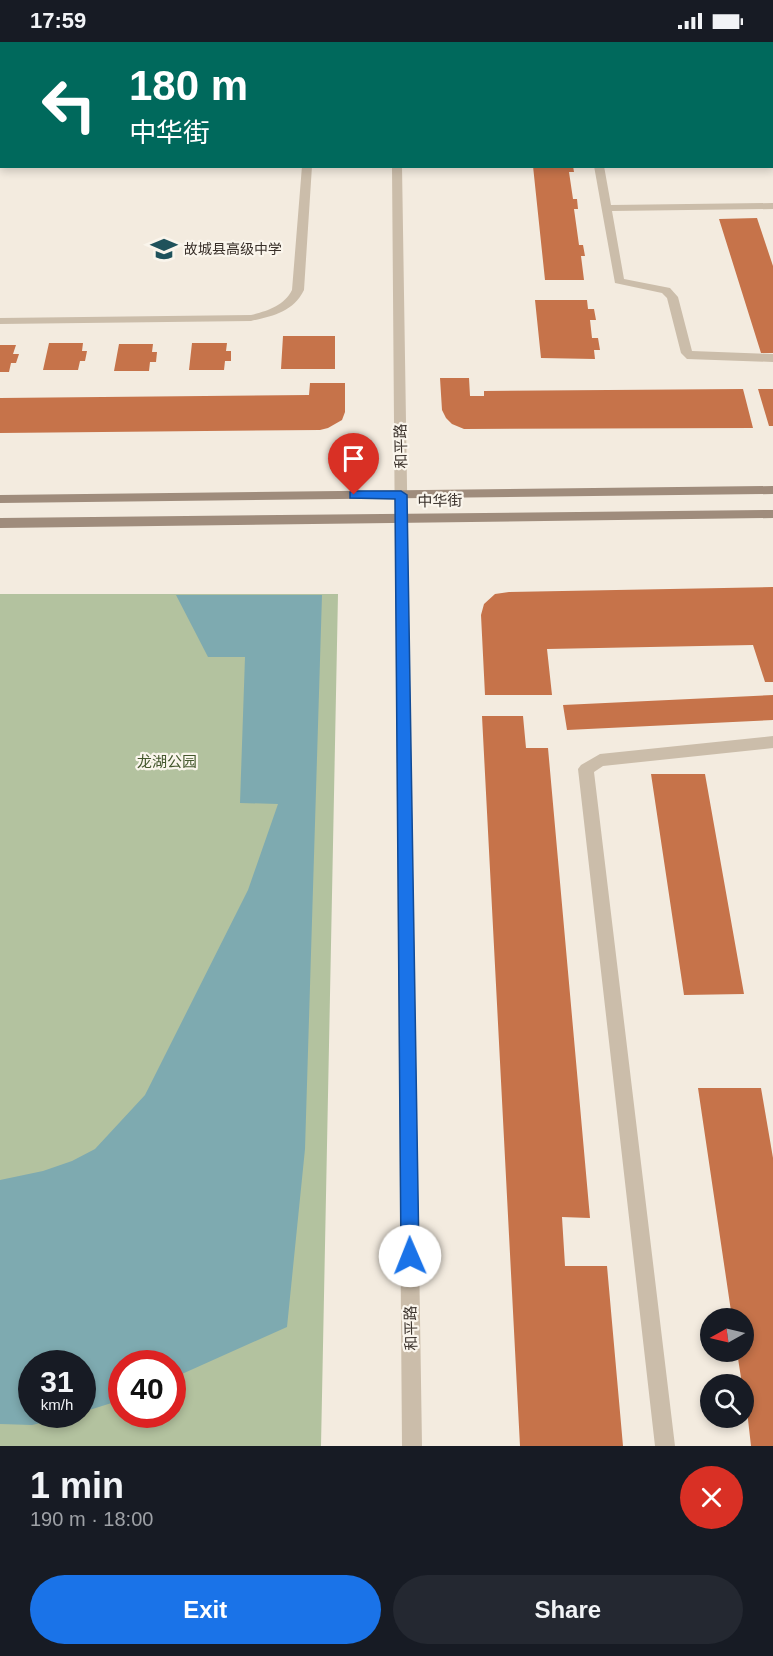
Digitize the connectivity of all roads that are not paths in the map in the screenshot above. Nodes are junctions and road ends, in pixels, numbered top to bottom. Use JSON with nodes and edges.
{"nodes":[{"id":1,"x":307,"y":168,"type":"edge"},
{"id":2,"x":397,"y":168,"type":"edge"},
{"id":3,"x":599,"y":168,"type":"edge"},
{"id":4,"x":773,"y":207,"type":"edge"},
{"id":5,"x":606,"y":208,"type":"junction"},
{"id":6,"x":0,"y":321,"type":"edge"},
{"id":7,"x":773,"y":358,"type":"edge"},
{"id":8,"x":773,"y":490,"type":"edge"},
{"id":9,"x":401,"y":495,"type":"junction"},
{"id":10,"x":0,"y":499,"type":"edge"},
{"id":11,"x":773,"y":514,"type":"edge"},
{"id":12,"x":401,"y":518,"type":"junction"},
{"id":13,"x":0,"y":523,"type":"edge"},
{"id":14,"x":773,"y":742,"type":"edge"},
{"id":15,"x":412,"y":1446,"type":"edge"},
{"id":16,"x":664,"y":1446,"type":"edge"}],
"edges":[{"from":1,"to":6,"type":"street"},
{"from":2,"to":9,"type":"street","name":"和平路"},
{"from":3,"to":5,"type":"street"},
{"from":4,"to":5,"type":"street"},
{"from":5,"to":7,"type":"street"},
{"from":8,"to":9,"type":"main road","name":"中华街"},
{"from":9,"to":10,"type":"main road","name":"中华街"},
{"from":9,"to":12,"type":"street","name":"和平路"},
{"from":11,"to":12,"type":"main road","name":"中华街"},
{"from":12,"to":13,"type":"main road","name":"中华街"},
{"from":12,"to":15,"type":"street","name":"和平路"},
{"from":14,"to":16,"type":"street"}]}
